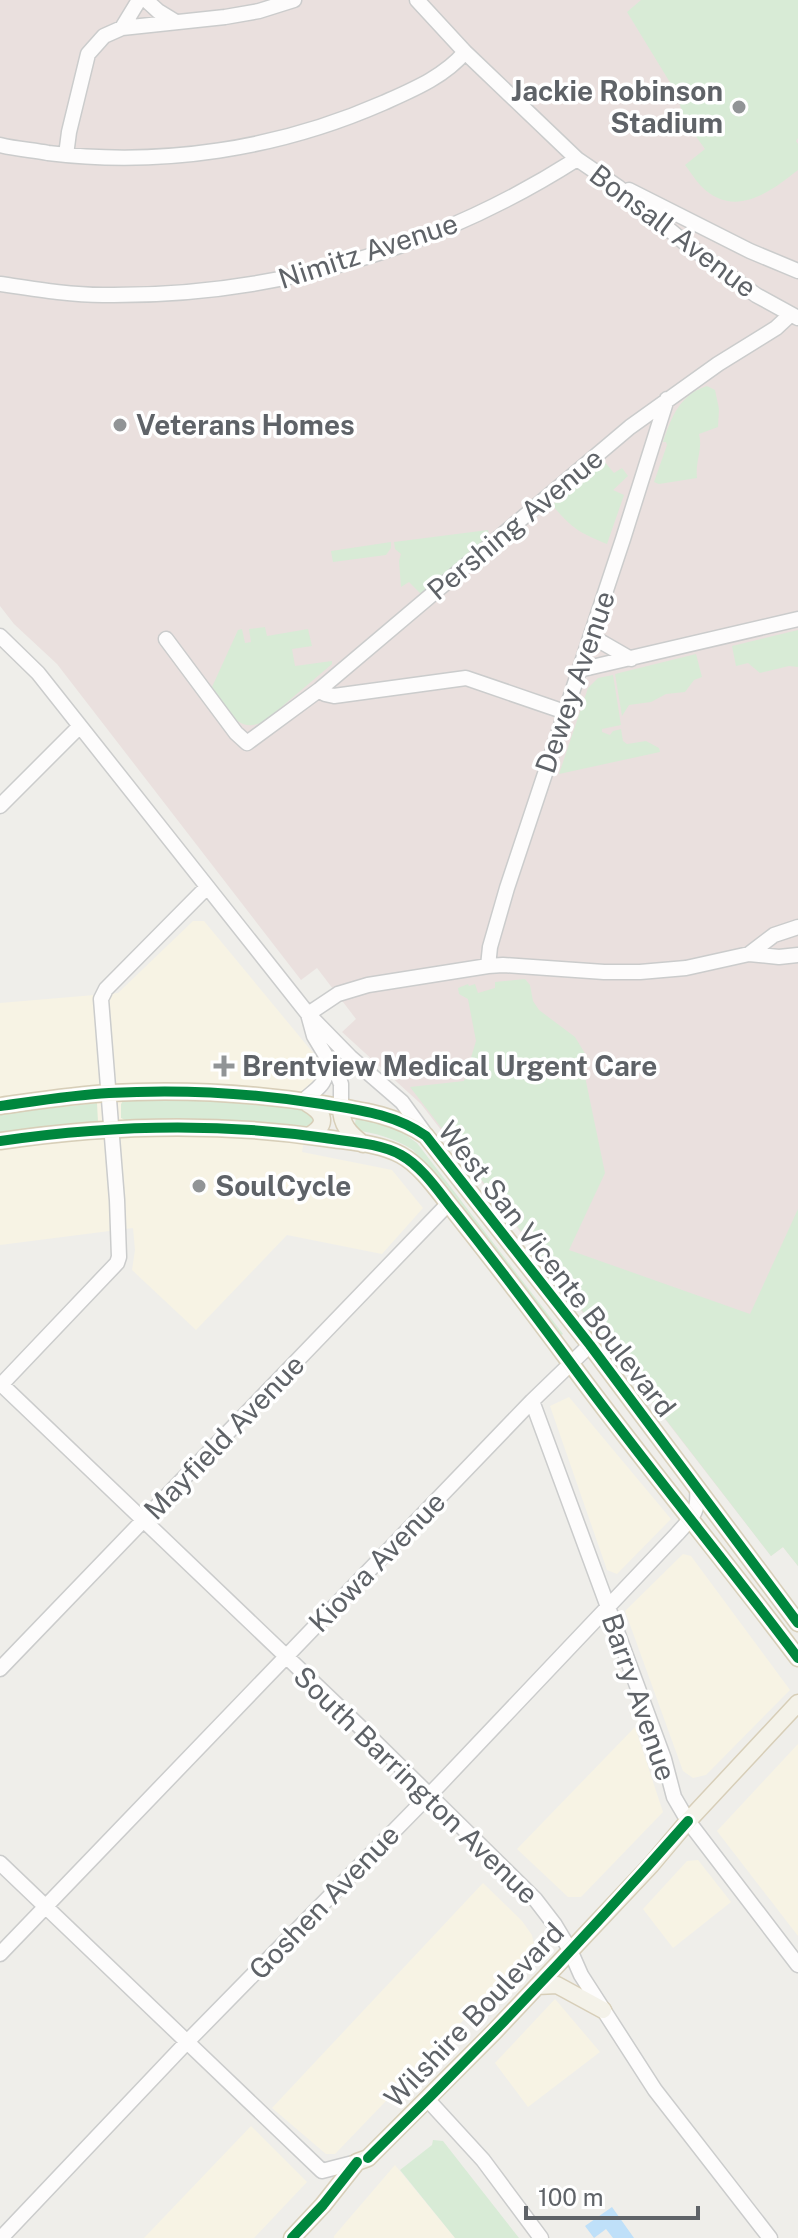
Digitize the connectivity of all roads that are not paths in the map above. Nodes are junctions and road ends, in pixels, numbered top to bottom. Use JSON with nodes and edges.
{"nodes":[{"id":1,"x":139,"y":0,"type":"edge"},
{"id":2,"x":146,"y":0,"type":"edge"},
{"id":3,"x":294,"y":0,"type":"edge"},
{"id":4,"x":417,"y":0,"type":"edge"},
{"id":5,"x":176,"y":22,"type":"junction"},
{"id":6,"x":122,"y":28,"type":"junction"},
{"id":7,"x":465,"y":52,"type":"junction"},
{"id":8,"x":0,"y":145,"type":"edge"},
{"id":9,"x":66,"y":155,"type":"junction"},
{"id":10,"x":577,"y":159,"type":"junction"},
{"id":11,"x":618,"y":187,"type":"junction"},
{"id":12,"x":798,"y":271,"type":"edge"},
{"id":13,"x":0,"y":284,"type":"edge"},
{"id":14,"x":794,"y":317,"type":"edge"},
{"id":15,"x":667,"y":399,"type":"junction"},
{"id":16,"x":798,"y":619,"type":"edge"},
{"id":17,"x":0,"y":636,"type":"edge"},
{"id":18,"x":591,"y":636,"type":"junction"},
{"id":19,"x":166,"y":639,"type":"dead end"},
{"id":20,"x":631,"y":659,"type":"junction"},
{"id":21,"x":579,"y":670,"type":"junction"},
{"id":22,"x":319,"y":690,"type":"junction"},
{"id":23,"x":565,"y":712,"type":"junction"},
{"id":24,"x":80,"y":726,"type":"junction"},
{"id":25,"x":0,"y":806,"type":"edge"},
{"id":26,"x":207,"y":887,"type":"junction"},
{"id":27,"x":798,"y":927,"type":"edge"},
{"id":28,"x":749,"y":954,"type":"junction"},
{"id":29,"x":798,"y":955,"type":"edge"},
{"id":30,"x":488,"y":966,"type":"junction"},
{"id":31,"x":308,"y":1014,"type":"junction"},
{"id":32,"x":329,"y":1063,"type":"junction"},
{"id":33,"x":107,"y":1093,"type":"junction"},
{"id":34,"x":303,"y":1101,"type":"junction"},
{"id":35,"x":0,"y":1106,"type":"edge"},
{"id":36,"x":341,"y":1107,"type":"junction"},
{"id":37,"x":112,"y":1129,"type":"junction"},
{"id":38,"x":309,"y":1136,"type":"junction"},
{"id":39,"x":426,"y":1136,"type":"junction"},
{"id":40,"x":0,"y":1141,"type":"edge"},
{"id":41,"x":363,"y":1144,"type":"junction"},
{"id":42,"x":448,"y":1204,"type":"junction"},
{"id":43,"x":590,"y":1345,"type":"junction"},
{"id":44,"x":570,"y":1363,"type":"junction"},
{"id":45,"x":1,"y":1384,"type":"edge"},
{"id":46,"x":532,"y":1401,"type":"junction"},
{"id":47,"x":697,"y":1489,"type":"junction"},
{"id":48,"x":691,"y":1519,"type":"junction"},
{"id":49,"x":144,"y":1521,"type":"junction"},
{"id":50,"x":724,"y":1524,"type":"junction"},
{"id":51,"x":798,"y":1603,"type":"edge"},
{"id":52,"x":608,"y":1606,"type":"junction"},
{"id":53,"x":798,"y":1623,"type":"edge"},
{"id":54,"x":286,"y":1658,"type":"junction"},
{"id":55,"x":798,"y":1658,"type":"edge"},
{"id":56,"x":0,"y":1669,"type":"edge"},
{"id":57,"x":798,"y":1703,"type":"edge"},
{"id":58,"x":428,"y":1795,"type":"junction"},
{"id":59,"x":688,"y":1821,"type":"junction"},
{"id":60,"x":0,"y":1863,"type":"edge"},
{"id":61,"x":45,"y":1906,"type":"junction"},
{"id":62,"x":570,"y":1950,"type":"junction"},
{"id":63,"x":0,"y":1954,"type":"edge"},
{"id":64,"x":798,"y":1965,"type":"edge"},
{"id":65,"x":537,"y":1986,"type":"junction"},
{"id":66,"x":603,"y":2010,"type":"junction"},
{"id":67,"x":186,"y":2043,"type":"junction"},
{"id":68,"x":428,"y":2100,"type":"junction"},
{"id":69,"x":357,"y":2162,"type":"junction"},
{"id":70,"x":295,"y":2237,"type":"edge"},
{"id":71,"x":1,"y":2238,"type":"edge"},
{"id":72,"x":541,"y":2238,"type":"edge"},
{"id":73,"x":770,"y":2238,"type":"edge"}],
"edges":[{"from":1,"to":6,"type":"street"},
{"from":2,"to":5,"type":"street"},
{"from":3,"to":5,"type":"street"},
{"from":4,"to":7,"type":"street","name":"Bonsall Avenue"},
{"from":5,"to":6,"type":"street"},
{"from":6,"to":9,"type":"street"},
{"from":7,"to":9,"type":"street"},
{"from":7,"to":10,"type":"street","name":"Bonsall Avenue"},
{"from":8,"to":9,"type":"street"},
{"from":10,"to":11,"type":"street","name":"Bonsall Avenue"},
{"from":10,"to":13,"type":"street","name":"Nimitz Avenue"},
{"from":11,"to":12,"type":"street"},
{"from":11,"to":14,"type":"street","name":"Bonsall Avenue"},
{"from":14,"to":15,"type":"street","name":"Pershing Avenue"},
{"from":15,"to":18,"type":"street","name":"Dewey Avenue"},
{"from":15,"to":22,"type":"street","name":"Pershing Avenue"},
{"from":16,"to":20,"type":"street"},
{"from":17,"to":24,"type":"street"},
{"from":18,"to":20,"type":"street"},
{"from":18,"to":21,"type":"street","name":"Dewey Avenue"},
{"from":19,"to":22,"type":"street","name":"Pershing Avenue"},
{"from":20,"to":21,"type":"street"},
{"from":21,"to":23,"type":"street","name":"Dewey Avenue"},
{"from":22,"to":23,"type":"street"},
{"from":23,"to":30,"type":"street","name":"Dewey Avenue"},
{"from":24,"to":25,"type":"street"},
{"from":24,"to":26,"type":"street"},
{"from":26,"to":31,"type":"street"},
{"from":26,"to":33,"type":"street"},
{"from":27,"to":28,"type":"street"},
{"from":28,"to":29,"type":"street"},
{"from":28,"to":30,"type":"street"},
{"from":30,"to":31,"type":"street"},
{"from":31,"to":32,"type":"street"},
{"from":31,"to":39,"type":"street"},
{"from":32,"to":34,"type":"street"},
{"from":32,"to":36,"type":"street"},
{"from":33,"to":34,"type":"main road","name":"West San Vicente Boulevard"},
{"from":33,"to":35,"type":"main road","name":"West San Vicente Boulevard"},
{"from":33,"to":37,"type":"street"},
{"from":34,"to":36,"type":"main road","name":"West San Vicente Boulevard"},
{"from":34,"to":38,"type":"main road"},
{"from":36,"to":39,"type":"main road","name":"West San Vicente Boulevard"},
{"from":36,"to":41,"type":"main road"},
{"from":37,"to":38,"type":"main road","name":"West San Vicente Boulevard"},
{"from":37,"to":40,"type":"main road","name":"West San Vicente Boulevard"},
{"from":37,"to":45,"type":"street"},
{"from":38,"to":41,"type":"main road","name":"West San Vicente Boulevard"},
{"from":39,"to":43,"type":"main road","name":"West San Vicente Boulevard"},
{"from":41,"to":42,"type":"main road","name":"West San Vicente Boulevard"},
{"from":42,"to":44,"type":"main road","name":"West San Vicente Boulevard"},
{"from":42,"to":49,"type":"street","name":"Mayfield Avenue"},
{"from":43,"to":44,"type":"street","name":"Kiowa Avenue"},
{"from":43,"to":47,"type":"main road","name":"West San Vicente Boulevard"},
{"from":44,"to":46,"type":"street","name":"Kiowa Avenue"},
{"from":44,"to":48,"type":"main road","name":"West San Vicente Boulevard"},
{"from":45,"to":49,"type":"street","name":"South Barrington Avenue"},
{"from":46,"to":52,"type":"street","name":"Barry Avenue"},
{"from":46,"to":54,"type":"street","name":"Kiowa Avenue"},
{"from":47,"to":48,"type":"street"},
{"from":47,"to":50,"type":"main road","name":"West San Vicente Boulevard"},
{"from":48,"to":52,"type":"street","name":"Goshen Avenue"},
{"from":48,"to":55,"type":"main road","name":"West San Vicente Boulevard"},
{"from":49,"to":54,"type":"street","name":"South Barrington Avenue"},
{"from":49,"to":56,"type":"street","name":"Mayfield Avenue"},
{"from":50,"to":51,"type":"main road"},
{"from":50,"to":53,"type":"main road","name":"West San Vicente Boulevard"},
{"from":52,"to":58,"type":"street","name":"Goshen Avenue"},
{"from":52,"to":59,"type":"street","name":"Barry Avenue"},
{"from":54,"to":58,"type":"street","name":"South Barrington Avenue"},
{"from":54,"to":61,"type":"street","name":"Kiowa Avenue"},
{"from":57,"to":59,"type":"main road","name":"Wilshire Boulevard"},
{"from":58,"to":62,"type":"street","name":"South Barrington Avenue"},
{"from":58,"to":67,"type":"street","name":"Goshen Avenue"},
{"from":59,"to":62,"type":"main road","name":"Wilshire Boulevard"},
{"from":59,"to":64,"type":"street","name":"Barry Avenue"},
{"from":60,"to":61,"type":"street"},
{"from":61,"to":63,"type":"street","name":"Kiowa Avenue"},
{"from":61,"to":67,"type":"street"},
{"from":62,"to":65,"type":"main road","name":"Wilshire Boulevard"},
{"from":62,"to":66,"type":"street","name":"South Barrington Avenue"},
{"from":65,"to":66,"type":"main road"},
{"from":65,"to":68,"type":"main road","name":"Wilshire Boulevard"},
{"from":66,"to":73,"type":"street","name":"South Barrington Avenue"},
{"from":67,"to":69,"type":"street"},
{"from":67,"to":71,"type":"street","name":"Goshen Avenue"},
{"from":68,"to":69,"type":"main road","name":"Wilshire Boulevard"},
{"from":68,"to":72,"type":"street"},
{"from":69,"to":70,"type":"main road","name":"Wilshire Boulevard"}]}
